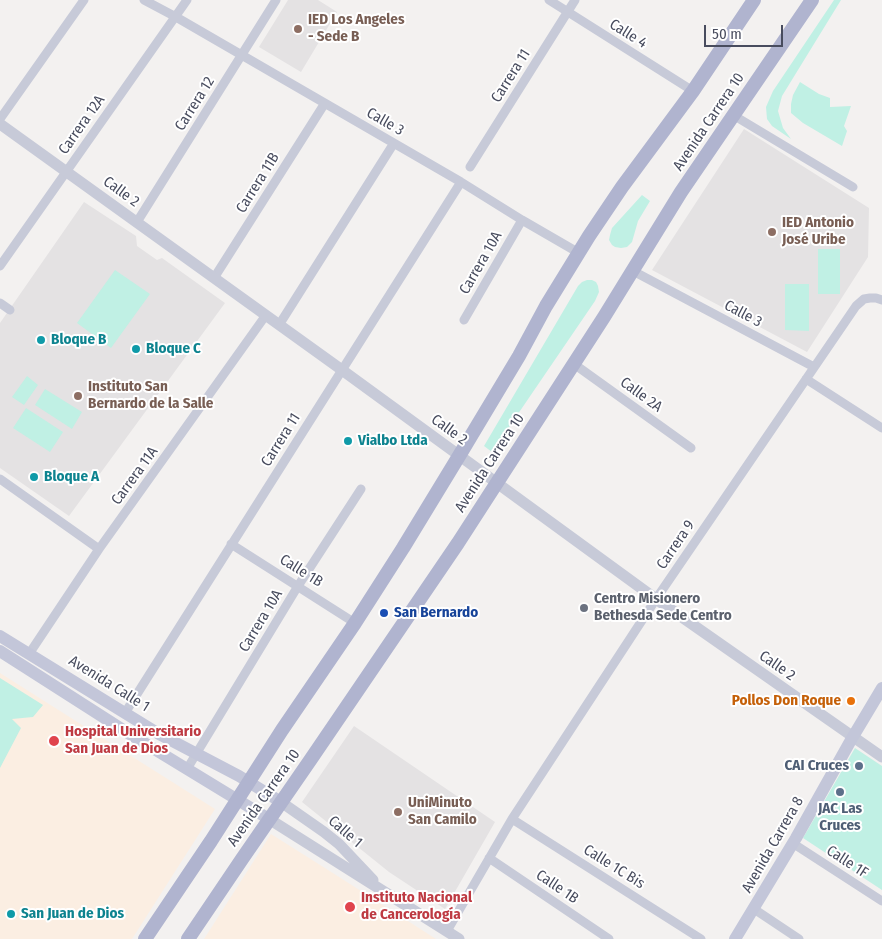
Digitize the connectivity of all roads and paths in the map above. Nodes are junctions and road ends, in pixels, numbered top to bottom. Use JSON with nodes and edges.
{"nodes":[{"id":1,"x":84,"y":0,"type":"edge"},
{"id":2,"x":144,"y":0,"type":"edge"},
{"id":3,"x":187,"y":0,"type":"edge"},
{"id":4,"x":276,"y":0,"type":"edge"},
{"id":5,"x":549,"y":0,"type":"edge"},
{"id":6,"x":576,"y":0,"type":"edge"},
{"id":7,"x":745,"y":0,"type":"edge"},
{"id":8,"x":754,"y":0,"type":"edge"},
{"id":9,"x":812,"y":0,"type":"edge"},
{"id":10,"x":568,"y":12,"type":"junction"},
{"id":11,"x":176,"y":16,"type":"junction"},
{"id":12,"x":742,"y":19,"type":"junction"},
{"id":13,"x":242,"y":55,"type":"junction"},
{"id":14,"x":693,"y":91,"type":"junction"},
{"id":15,"x":325,"y":103,"type":"junction"},
{"id":16,"x":733,"y":115,"type":"junction"},
{"id":17,"x":0,"y":119,"type":"edge"},
{"id":18,"x":0,"y":124,"type":"edge"},
{"id":19,"x":394,"y":143,"type":"junction"},
{"id":20,"x":470,"y":166,"type":"dead end"},
{"id":21,"x":66,"y":171,"type":"junction"},
{"id":22,"x":461,"y":182,"type":"junction"},
{"id":23,"x":853,"y":187,"type":"dead end"},
{"id":24,"x":522,"y":220,"type":"junction"},
{"id":25,"x":136,"y":222,"type":"junction"},
{"id":26,"x":579,"y":253,"type":"junction"},
{"id":27,"x":0,"y":266,"type":"edge"},
{"id":28,"x":633,"y":271,"type":"junction"},
{"id":29,"x":214,"y":278,"type":"junction"},
{"id":30,"x":882,"y":300,"type":"edge"},
{"id":31,"x":0,"y":303,"type":"edge"},
{"id":32,"x":10,"y":310,"type":"dead end"},
{"id":33,"x":266,"y":316,"type":"junction"},
{"id":34,"x":464,"y":320,"type":"dead end"},
{"id":35,"x":279,"y":324,"type":"junction"},
{"id":36,"x":574,"y":364,"type":"junction"},
{"id":37,"x":814,"y":367,"type":"junction"},
{"id":38,"x":342,"y":370,"type":"junction"},
{"id":39,"x":806,"y":379,"type":"junction"},
{"id":40,"x":882,"y":428,"type":"edge"},
{"id":41,"x":691,"y":448,"type":"dead end"},
{"id":42,"x":459,"y":456,"type":"junction"},
{"id":43,"x":0,"y":479,"type":"edge"},
{"id":44,"x":497,"y":483,"type":"junction"},
{"id":45,"x":361,"y":489,"type":"dead end"},
{"id":46,"x":231,"y":544,"type":"junction"},
{"id":47,"x":99,"y":549,"type":"junction"},
{"id":48,"x":298,"y":586,"type":"junction"},
{"id":49,"x":656,"y":599,"type":"junction"},
{"id":50,"x":355,"y":623,"type":"junction"},
{"id":51,"x":0,"y":636,"type":"edge"},
{"id":52,"x":0,"y":652,"type":"edge"},
{"id":53,"x":29,"y":654,"type":"junction"},
{"id":54,"x":882,"y":688,"type":"edge"},
{"id":55,"x":125,"y":713,"type":"junction"},
{"id":56,"x":853,"y":737,"type":"junction"},
{"id":57,"x":196,"y":754,"type":"junction"},
{"id":58,"x":882,"y":757,"type":"edge"},
{"id":59,"x":187,"y":769,"type":"junction"},
{"id":60,"x":249,"y":782,"type":"junction"},
{"id":61,"x":238,"y":799,"type":"junction"},
{"id":62,"x":281,"y":802,"type":"junction"},
{"id":63,"x":269,"y":819,"type":"junction"},
{"id":64,"x":512,"y":819,"type":"junction"},
{"id":65,"x":794,"y":844,"type":"junction"},
{"id":66,"x":490,"y":858,"type":"junction"},
{"id":67,"x":383,"y":891,"type":"junction"},
{"id":68,"x":882,"y":901,"type":"edge"},
{"id":69,"x":754,"y":909,"type":"junction"},
{"id":70,"x":447,"y":931,"type":"junction"},
{"id":71,"x":144,"y":939,"type":"edge"},
{"id":72,"x":188,"y":939,"type":"edge"},
{"id":73,"x":459,"y":939,"type":"edge"},
{"id":74,"x":609,"y":939,"type":"edge"},
{"id":75,"x":701,"y":939,"type":"edge"},
{"id":76,"x":736,"y":939,"type":"edge"},
{"id":77,"x":799,"y":939,"type":"edge"}],
"edges":[{"from":1,"to":17,"type":"street"},
{"from":2,"to":11,"type":"street","name":"Calle 3"},
{"from":3,"to":11,"type":"street","name":"Carrera 12A"},
{"from":4,"to":13,"type":"street","name":"Carrera 12"},
{"from":5,"to":10,"type":"street","name":"Calle 4"},
{"from":6,"to":10,"type":"street","name":"Carrera 11"},
{"from":7,"to":12,"type":"main road"},
{"from":8,"to":12,"type":"main road","name":"Avenida Carrera 10"},
{"from":9,"to":16,"type":"main road","name":"Avenida Carrera 10"},
{"from":10,"to":14,"type":"street","name":"Calle 4"},
{"from":10,"to":20,"type":"street","name":"Carrera 11"},
{"from":11,"to":13,"type":"street","name":"Calle 3"},
{"from":11,"to":21,"type":"street","name":"Carrera 12A"},
{"from":12,"to":14,"type":"main road","name":"Avenida Carrera 10"},
{"from":13,"to":15,"type":"street","name":"Calle 3"},
{"from":13,"to":25,"type":"street","name":"Carrera 12"},
{"from":14,"to":26,"type":"main road","name":"Avenida Carrera 10"},
{"from":15,"to":19,"type":"street","name":"Calle 3"},
{"from":15,"to":29,"type":"street","name":"Carrera 11B"},
{"from":16,"to":23,"type":"street"},
{"from":16,"to":28,"type":"main road","name":"Avenida Carrera 10"},
{"from":18,"to":21,"type":"street","name":"Calle 2"},
{"from":19,"to":22,"type":"street","name":"Calle 3"},
{"from":19,"to":35,"type":"street"},
{"from":21,"to":25,"type":"street","name":"Calle 2"},
{"from":21,"to":27,"type":"street","name":"Carrera 12A"},
{"from":22,"to":24,"type":"street","name":"Calle 3"},
{"from":22,"to":38,"type":"street","name":"Carrera 11"},
{"from":24,"to":26,"type":"street","name":"Calle 3"},
{"from":24,"to":34,"type":"street","name":"Carrera 10A"},
{"from":25,"to":29,"type":"street","name":"Calle 2"},
{"from":26,"to":42,"type":"main road","name":"Avenida Carrera 10"},
{"from":28,"to":36,"type":"main road","name":"Avenida Carrera 10"},
{"from":28,"to":37,"type":"street","name":"Calle 3"},
{"from":29,"to":33,"type":"street","name":"Calle 2"},
{"from":30,"to":37,"type":"street","name":"Carrera 9"},
{"from":31,"to":32,"type":"street"},
{"from":33,"to":35,"type":"street","name":"Calle 2"},
{"from":33,"to":47,"type":"street","name":"Carrera 11A"},
{"from":35,"to":38,"type":"street","name":"Calle 2"},
{"from":36,"to":41,"type":"street","name":"Calle 2A"},
{"from":36,"to":44,"type":"main road","name":"Avenida Carrera 10"},
{"from":37,"to":39,"type":"street","name":"Carrera 9"},
{"from":38,"to":42,"type":"street","name":"Calle 2"},
{"from":38,"to":46,"type":"street","name":"Carrera 11"},
{"from":39,"to":40,"type":"street"},
{"from":39,"to":49,"type":"street","name":"Carrera 9"},
{"from":42,"to":44,"type":"street","name":"Calle 2"},
{"from":42,"to":50,"type":"main road","name":"Avenida Carrera 10"},
{"from":43,"to":47,"type":"street"},
{"from":44,"to":49,"type":"street","name":"Calle 2"},
{"from":44,"to":62,"type":"main road","name":"Avenida Carrera 10"},
{"from":45,"to":48,"type":"street","name":"Carrera 10A"},
{"from":46,"to":48,"type":"street","name":"Calle 1B"},
{"from":46,"to":55,"type":"street","name":"Carrera 11"},
{"from":47,"to":53,"type":"street","name":"Carrera 11A"},
{"from":48,"to":50,"type":"street","name":"Calle 1B"},
{"from":48,"to":57,"type":"street","name":"Carrera 10A"},
{"from":49,"to":56,"type":"street","name":"Calle 2"},
{"from":49,"to":64,"type":"street","name":"Carrera 9"},
{"from":50,"to":60,"type":"main road","name":"Avenida Carrera 10"},
{"from":51,"to":53,"type":"main road","name":"Avenida Calle 1"},
{"from":52,"to":59,"type":"main road","name":"Avenida Calle 1"},
{"from":53,"to":55,"type":"main road","name":"Avenida Calle 1"},
{"from":54,"to":56,"type":"main road","name":"Avenida Carrera 8"},
{"from":55,"to":57,"type":"main road","name":"Avenida Calle 1"},
{"from":56,"to":58,"type":"street","name":"Calle 2"},
{"from":56,"to":65,"type":"main road","name":"Avenida Carrera 8"},
{"from":57,"to":59,"type":"street","name":"Carrera 10A"},
{"from":57,"to":60,"type":"main road","name":"Avenida Calle 1"},
{"from":59,"to":61,"type":"main road","name":"Avenida Calle 1"},
{"from":60,"to":61,"type":"main road","name":"Avenida Carrera 10"},
{"from":60,"to":62,"type":"main road","name":"Avenida Calle 1"},
{"from":61,"to":63,"type":"main road","name":"Avenida Calle 1"},
{"from":61,"to":71,"type":"main road","name":"Avenida Carrera 10"},
{"from":62,"to":63,"type":"main road","name":"Avenida Carrera 10"},
{"from":62,"to":67,"type":"street","name":"Calle 1"},
{"from":63,"to":67,"type":"street","name":"Calle 1"},
{"from":63,"to":72,"type":"main road","name":"Avenida Carrera 10"},
{"from":64,"to":66,"type":"street","name":"Carrera 9"},
{"from":64,"to":75,"type":"street","name":"Calle 1C Bis"},
{"from":65,"to":68,"type":"street","name":"Calle 1F"},
{"from":65,"to":69,"type":"main road","name":"Avenida Carrera 8"},
{"from":66,"to":70,"type":"street","name":"Carrera 9"},
{"from":66,"to":74,"type":"street","name":"Calle 1B"},
{"from":67,"to":70,"type":"street","name":"Calle 1"},
{"from":69,"to":76,"type":"main road","name":"Avenida Carrera 8"},
{"from":69,"to":77,"type":"street"},
{"from":70,"to":73,"type":"street","name":"Calle 1"}]}
